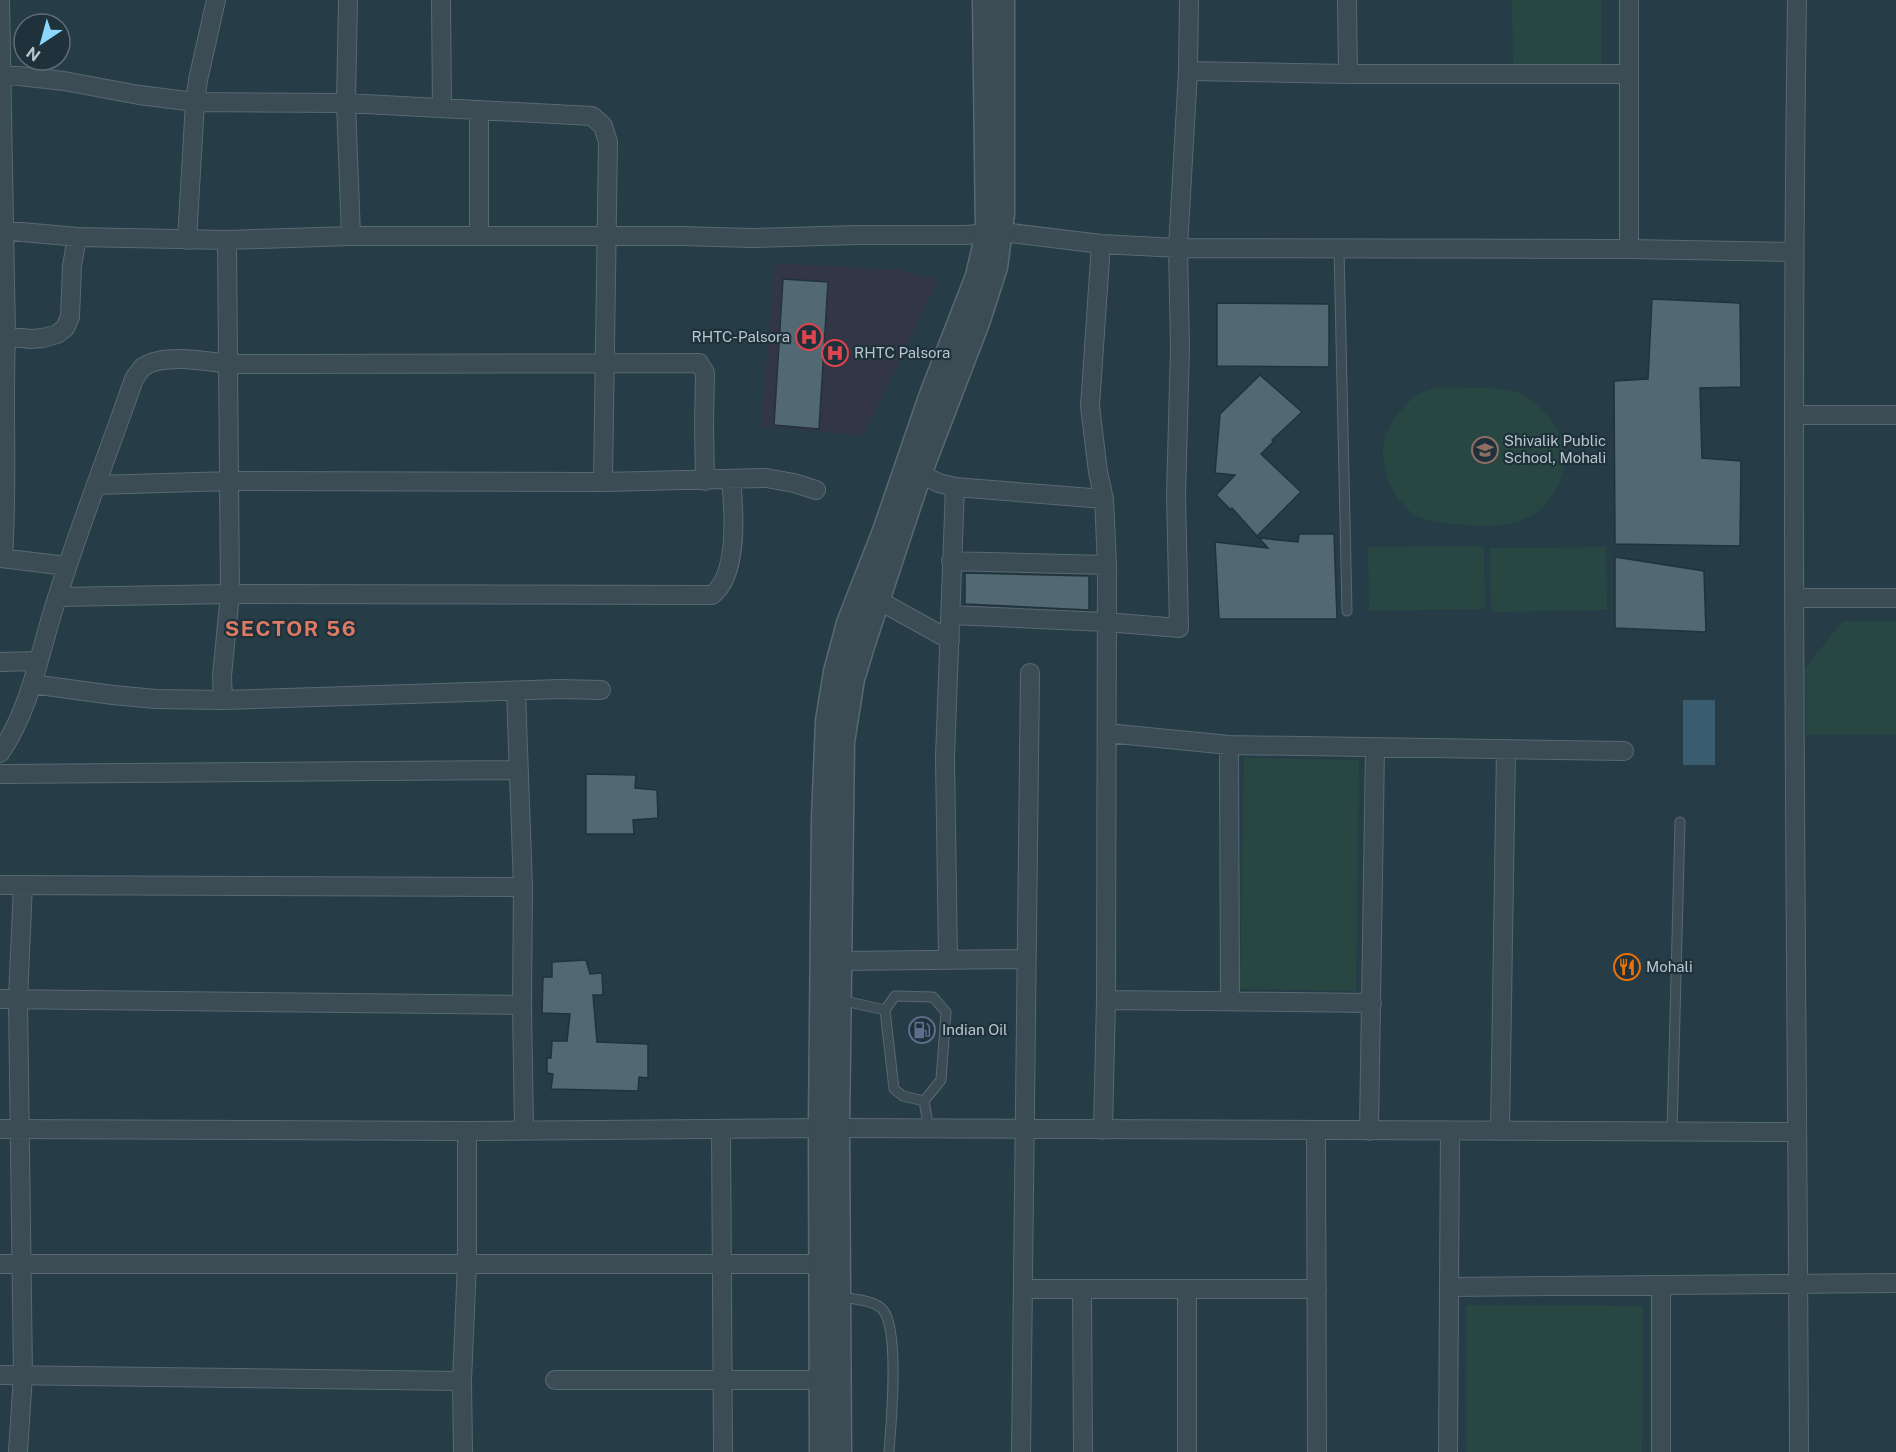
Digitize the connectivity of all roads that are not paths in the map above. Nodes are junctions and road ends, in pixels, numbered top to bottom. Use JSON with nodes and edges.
{"nodes":[{"id":1,"x":0,"y":0,"type":"edge"},
{"id":2,"x":216,"y":0,"type":"edge"},
{"id":3,"x":348,"y":0,"type":"edge"},
{"id":4,"x":441,"y":0,"type":"edge"},
{"id":5,"x":984,"y":0,"type":"edge"},
{"id":6,"x":1003,"y":0,"type":"edge"},
{"id":7,"x":1189,"y":0,"type":"edge"},
{"id":8,"x":1347,"y":0,"type":"edge"},
{"id":9,"x":1629,"y":0,"type":"edge"},
{"id":10,"x":1797,"y":0,"type":"edge"},
{"id":11,"x":1188,"y":71,"type":"junction"},
{"id":12,"x":0,"y":74,"type":"edge"},
{"id":13,"x":1348,"y":74,"type":"junction"},
{"id":14,"x":1629,"y":74,"type":"junction"},
{"id":15,"x":195,"y":102,"type":"junction"},
{"id":16,"x":346,"y":103,"type":"junction"},
{"id":17,"x":442,"y":108,"type":"junction"},
{"id":18,"x":479,"y":110,"type":"junction"},
{"id":19,"x":2,"y":230,"type":"edge"},
{"id":20,"x":994,"y":232,"type":"junction"},
{"id":21,"x":351,"y":236,"type":"junction"},
{"id":22,"x":479,"y":236,"type":"junction"},
{"id":23,"x":606,"y":236,"type":"junction"},
{"id":24,"x":77,"y":237,"type":"junction"},
{"id":25,"x":187,"y":240,"type":"junction"},
{"id":26,"x":227,"y":240,"type":"junction"},
{"id":27,"x":1101,"y":244,"type":"junction"},
{"id":28,"x":1178,"y":248,"type":"junction"},
{"id":29,"x":1339,"y":249,"type":"junction"},
{"id":30,"x":1629,"y":249,"type":"junction"},
{"id":31,"x":1793,"y":252,"type":"junction"},
{"id":32,"x":3,"y":336,"type":"edge"},
{"id":33,"x":605,"y":363,"type":"junction"},
{"id":34,"x":229,"y":364,"type":"junction"},
{"id":35,"x":1794,"y":415,"type":"junction"},
{"id":36,"x":1896,"y":415,"type":"edge"},
{"id":37,"x":912,"y":471,"type":"junction"},
{"id":38,"x":731,"y":479,"type":"junction"},
{"id":39,"x":230,"y":481,"type":"junction"},
{"id":40,"x":705,"y":481,"type":"junction"},
{"id":41,"x":603,"y":482,"type":"junction"},
{"id":42,"x":96,"y":485,"type":"junction"},
{"id":43,"x":955,"y":487,"type":"junction"},
{"id":44,"x":816,"y":490,"type":"dead end"},
{"id":45,"x":1104,"y":499,"type":"junction"},
{"id":46,"x":2,"y":558,"type":"edge"},
{"id":47,"x":951,"y":561,"type":"junction"},
{"id":48,"x":1107,"y":565,"type":"junction"},
{"id":49,"x":67,"y":566,"type":"junction"},
{"id":50,"x":230,"y":594,"type":"junction"},
{"id":51,"x":57,"y":597,"type":"junction"},
{"id":52,"x":1795,"y":598,"type":"junction"},
{"id":53,"x":1896,"y":598,"type":"edge"},
{"id":54,"x":878,"y":600,"type":"junction"},
{"id":55,"x":1347,"y":611,"type":"dead end"},
{"id":56,"x":951,"y":615,"type":"junction"},
{"id":57,"x":1106,"y":622,"type":"junction"},
{"id":58,"x":950,"y":640,"type":"junction"},
{"id":59,"x":38,"y":661,"type":"junction"},
{"id":60,"x":0,"y":662,"type":"edge"},
{"id":61,"x":1030,"y":673,"type":"dead end"},
{"id":62,"x":32,"y":684,"type":"junction"},
{"id":63,"x":601,"y":690,"type":"dead end"},
{"id":64,"x":516,"y":692,"type":"junction"},
{"id":65,"x":223,"y":700,"type":"junction"},
{"id":66,"x":1107,"y":734,"type":"junction"},
{"id":67,"x":1229,"y":745,"type":"junction"},
{"id":68,"x":1375,"y":748,"type":"junction"},
{"id":69,"x":1506,"y":749,"type":"junction"},
{"id":70,"x":1624,"y":751,"type":"dead end"},
{"id":71,"x":0,"y":753,"type":"edge"},
{"id":72,"x":518,"y":770,"type":"junction"},
{"id":73,"x":0,"y":774,"type":"edge"},
{"id":74,"x":1680,"y":822,"type":"dead end"},
{"id":75,"x":0,"y":885,"type":"edge"},
{"id":76,"x":22,"y":885,"type":"junction"},
{"id":77,"x":523,"y":887,"type":"junction"},
{"id":78,"x":1026,"y":959,"type":"junction"},
{"id":79,"x":948,"y":960,"type":"junction"},
{"id":80,"x":840,"y":961,"type":"junction"},
{"id":81,"x":9,"y":999,"type":"edge"},
{"id":82,"x":840,"y":1000,"type":"junction"},
{"id":83,"x":1106,"y":1000,"type":"junction"},
{"id":84,"x":1230,"y":1001,"type":"junction"},
{"id":85,"x":1372,"y":1003,"type":"junction"},
{"id":86,"x":522,"y":1005,"type":"junction"},
{"id":87,"x":885,"y":1010,"type":"junction"},
{"id":88,"x":924,"y":1101,"type":"junction"},
{"id":89,"x":829,"y":1128,"type":"junction"},
{"id":90,"x":0,"y":1129,"type":"edge"},
{"id":91,"x":20,"y":1129,"type":"junction"},
{"id":92,"x":524,"y":1129,"type":"junction"},
{"id":93,"x":722,"y":1129,"type":"junction"},
{"id":94,"x":929,"y":1129,"type":"junction"},
{"id":95,"x":1024,"y":1129,"type":"junction"},
{"id":96,"x":1103,"y":1130,"type":"junction"},
{"id":97,"x":1316,"y":1130,"type":"junction"},
{"id":98,"x":467,"y":1131,"type":"junction"},
{"id":99,"x":1369,"y":1131,"type":"junction"},
{"id":100,"x":1450,"y":1131,"type":"junction"},
{"id":101,"x":1500,"y":1131,"type":"junction"},
{"id":102,"x":1672,"y":1132,"type":"junction"},
{"id":103,"x":1797,"y":1132,"type":"junction"},
{"id":104,"x":467,"y":1263,"type":"junction"},
{"id":105,"x":0,"y":1264,"type":"edge"},
{"id":106,"x":21,"y":1264,"type":"junction"},
{"id":107,"x":722,"y":1264,"type":"junction"},
{"id":108,"x":821,"y":1264,"type":"junction"},
{"id":109,"x":1896,"y":1283,"type":"edge"},
{"id":110,"x":1661,"y":1286,"type":"junction"},
{"id":111,"x":1798,"y":1286,"type":"junction"},
{"id":112,"x":1449,"y":1287,"type":"junction"},
{"id":113,"x":1082,"y":1288,"type":"junction"},
{"id":114,"x":1023,"y":1289,"type":"junction"},
{"id":115,"x":1187,"y":1289,"type":"junction"},
{"id":116,"x":1317,"y":1289,"type":"junction"},
{"id":117,"x":839,"y":1296,"type":"junction"},
{"id":118,"x":0,"y":1375,"type":"edge"},
{"id":119,"x":23,"y":1375,"type":"junction"},
{"id":120,"x":462,"y":1380,"type":"junction"},
{"id":121,"x":555,"y":1380,"type":"dead end"},
{"id":122,"x":722,"y":1380,"type":"junction"},
{"id":123,"x":821,"y":1380,"type":"junction"},
{"id":124,"x":18,"y":1452,"type":"edge"},
{"id":125,"x":463,"y":1452,"type":"edge"},
{"id":126,"x":723,"y":1452,"type":"edge"},
{"id":127,"x":821,"y":1452,"type":"edge"},
{"id":128,"x":840,"y":1452,"type":"edge"},
{"id":129,"x":889,"y":1452,"type":"edge"},
{"id":130,"x":1021,"y":1452,"type":"edge"},
{"id":131,"x":1083,"y":1452,"type":"edge"},
{"id":132,"x":1187,"y":1452,"type":"edge"},
{"id":133,"x":1317,"y":1452,"type":"edge"},
{"id":134,"x":1448,"y":1452,"type":"edge"},
{"id":135,"x":1661,"y":1452,"type":"edge"},
{"id":136,"x":1799,"y":1452,"type":"edge"}],
"edges":[{"from":1,"to":12,"type":"street"},
{"from":2,"to":15,"type":"street"},
{"from":3,"to":16,"type":"street"},
{"from":4,"to":17,"type":"street"},
{"from":5,"to":20,"type":"street"},
{"from":6,"to":20,"type":"street"},
{"from":7,"to":11,"type":"street"},
{"from":8,"to":13,"type":"street"},
{"from":9,"to":14,"type":"street"},
{"from":10,"to":31,"type":"street"},
{"from":11,"to":13,"type":"street"},
{"from":11,"to":28,"type":"street"},
{"from":12,"to":15,"type":"street"},
{"from":12,"to":19,"type":"street"},
{"from":13,"to":14,"type":"street"},
{"from":14,"to":30,"type":"street"},
{"from":15,"to":16,"type":"street"},
{"from":15,"to":25,"type":"street"},
{"from":16,"to":17,"type":"street"},
{"from":16,"to":21,"type":"street"},
{"from":17,"to":18,"type":"street"},
{"from":18,"to":22,"type":"street"},
{"from":18,"to":23,"type":"street"},
{"from":19,"to":24,"type":"street"},
{"from":19,"to":32,"type":"street"},
{"from":20,"to":23,"type":"street"},
{"from":20,"to":27,"type":"street"},
{"from":20,"to":37,"type":"street"},
{"from":21,"to":22,"type":"street"},
{"from":21,"to":26,"type":"street"},
{"from":22,"to":23,"type":"street"},
{"from":23,"to":33,"type":"street"},
{"from":24,"to":25,"type":"street"},
{"from":24,"to":32,"type":"street"},
{"from":25,"to":26,"type":"street"},
{"from":26,"to":34,"type":"street"},
{"from":27,"to":28,"type":"street"},
{"from":27,"to":45,"type":"street"},
{"from":28,"to":29,"type":"street"},
{"from":28,"to":57,"type":"street"},
{"from":29,"to":30,"type":"street"},
{"from":29,"to":55,"type":"lane"},
{"from":30,"to":31,"type":"street"},
{"from":31,"to":35,"type":"street"},
{"from":32,"to":46,"type":"street"},
{"from":33,"to":34,"type":"street"},
{"from":33,"to":40,"type":"street"},
{"from":33,"to":41,"type":"street"},
{"from":34,"to":39,"type":"street"},
{"from":34,"to":42,"type":"street"},
{"from":35,"to":36,"type":"street"},
{"from":35,"to":52,"type":"street"},
{"from":37,"to":43,"type":"street"},
{"from":37,"to":54,"type":"street"},
{"from":37,"to":89,"type":"street"},
{"from":38,"to":40,"type":"street"},
{"from":38,"to":44,"type":"street"},
{"from":38,"to":50,"type":"street"},
{"from":39,"to":41,"type":"street"},
{"from":39,"to":42,"type":"street"},
{"from":39,"to":50,"type":"street"},
{"from":40,"to":41,"type":"street"},
{"from":42,"to":49,"type":"street"},
{"from":43,"to":45,"type":"street"},
{"from":43,"to":47,"type":"street"},
{"from":45,"to":48,"type":"street"},
{"from":46,"to":49,"type":"street"},
{"from":47,"to":48,"type":"street"},
{"from":47,"to":56,"type":"street"},
{"from":48,"to":57,"type":"street"},
{"from":49,"to":51,"type":"street"},
{"from":50,"to":51,"type":"street"},
{"from":50,"to":65,"type":"street"},
{"from":51,"to":59,"type":"street"},
{"from":52,"to":53,"type":"street"},
{"from":52,"to":103,"type":"street"},
{"from":54,"to":58,"type":"street"},
{"from":54,"to":80,"type":"street"},
{"from":56,"to":57,"type":"street"},
{"from":56,"to":58,"type":"street"},
{"from":57,"to":66,"type":"street"},
{"from":58,"to":79,"type":"street"},
{"from":59,"to":60,"type":"street"},
{"from":59,"to":62,"type":"street"},
{"from":61,"to":78,"type":"street"},
{"from":62,"to":65,"type":"street"},
{"from":62,"to":71,"type":"street"},
{"from":63,"to":64,"type":"street"},
{"from":64,"to":65,"type":"street"},
{"from":64,"to":72,"type":"street"},
{"from":66,"to":67,"type":"street"},
{"from":66,"to":83,"type":"street"},
{"from":67,"to":68,"type":"street"},
{"from":67,"to":84,"type":"street"},
{"from":68,"to":69,"type":"street"},
{"from":68,"to":85,"type":"street"},
{"from":69,"to":70,"type":"street"},
{"from":69,"to":101,"type":"street"},
{"from":72,"to":73,"type":"street"},
{"from":72,"to":77,"type":"street"},
{"from":74,"to":102,"type":"lane"},
{"from":75,"to":76,"type":"street"},
{"from":76,"to":77,"type":"street"},
{"from":76,"to":81,"type":"street"},
{"from":77,"to":86,"type":"street"},
{"from":78,"to":79,"type":"street"},
{"from":78,"to":95,"type":"street"},
{"from":79,"to":80,"type":"street"},
{"from":80,"to":82,"type":"street"},
{"from":81,"to":86,"type":"street"},
{"from":81,"to":91,"type":"street"},
{"from":82,"to":87,"type":"lane"},
{"from":82,"to":89,"type":"street"},
{"from":83,"to":84,"type":"street"},
{"from":83,"to":96,"type":"street"},
{"from":84,"to":85,"type":"street"},
{"from":85,"to":99,"type":"street"},
{"from":86,"to":92,"type":"street"},
{"from":87,"to":88,"type":"lane"},
{"from":87,"to":88,"type":"lane"},
{"from":88,"to":94,"type":"lane"},
{"from":89,"to":93,"type":"street"},
{"from":89,"to":94,"type":"street"},
{"from":89,"to":108,"type":"street"},
{"from":89,"to":117,"type":"street"},
{"from":90,"to":91,"type":"street"},
{"from":91,"to":98,"type":"street"},
{"from":91,"to":106,"type":"street"},
{"from":92,"to":93,"type":"street"},
{"from":92,"to":98,"type":"street"},
{"from":93,"to":107,"type":"street"},
{"from":94,"to":95,"type":"street"},
{"from":95,"to":96,"type":"street"},
{"from":95,"to":114,"type":"street"},
{"from":96,"to":97,"type":"street"},
{"from":97,"to":99,"type":"street"},
{"from":97,"to":116,"type":"street"},
{"from":98,"to":104,"type":"street"},
{"from":99,"to":100,"type":"street"},
{"from":100,"to":101,"type":"street"},
{"from":100,"to":112,"type":"street"},
{"from":101,"to":102,"type":"street"},
{"from":102,"to":103,"type":"street"},
{"from":103,"to":111,"type":"street"},
{"from":104,"to":106,"type":"street"},
{"from":104,"to":107,"type":"street"},
{"from":104,"to":120,"type":"street"},
{"from":105,"to":106,"type":"street"},
{"from":106,"to":119,"type":"street"},
{"from":107,"to":108,"type":"street"},
{"from":107,"to":122,"type":"street"},
{"from":108,"to":123,"type":"street"},
{"from":109,"to":111,"type":"street"},
{"from":110,"to":111,"type":"street"},
{"from":110,"to":112,"type":"street"},
{"from":110,"to":135,"type":"street"},
{"from":111,"to":136,"type":"street"},
{"from":112,"to":134,"type":"street"},
{"from":113,"to":114,"type":"street"},
{"from":113,"to":115,"type":"street"},
{"from":113,"to":131,"type":"street"},
{"from":114,"to":130,"type":"street"},
{"from":115,"to":116,"type":"street"},
{"from":115,"to":132,"type":"street"},
{"from":116,"to":133,"type":"street"},
{"from":117,"to":128,"type":"street"},
{"from":117,"to":129,"type":"lane"},
{"from":118,"to":119,"type":"street"},
{"from":119,"to":120,"type":"street"},
{"from":119,"to":124,"type":"street"},
{"from":120,"to":125,"type":"street"},
{"from":121,"to":122,"type":"street"},
{"from":122,"to":123,"type":"street"},
{"from":122,"to":126,"type":"street"},
{"from":123,"to":127,"type":"street"}]}
